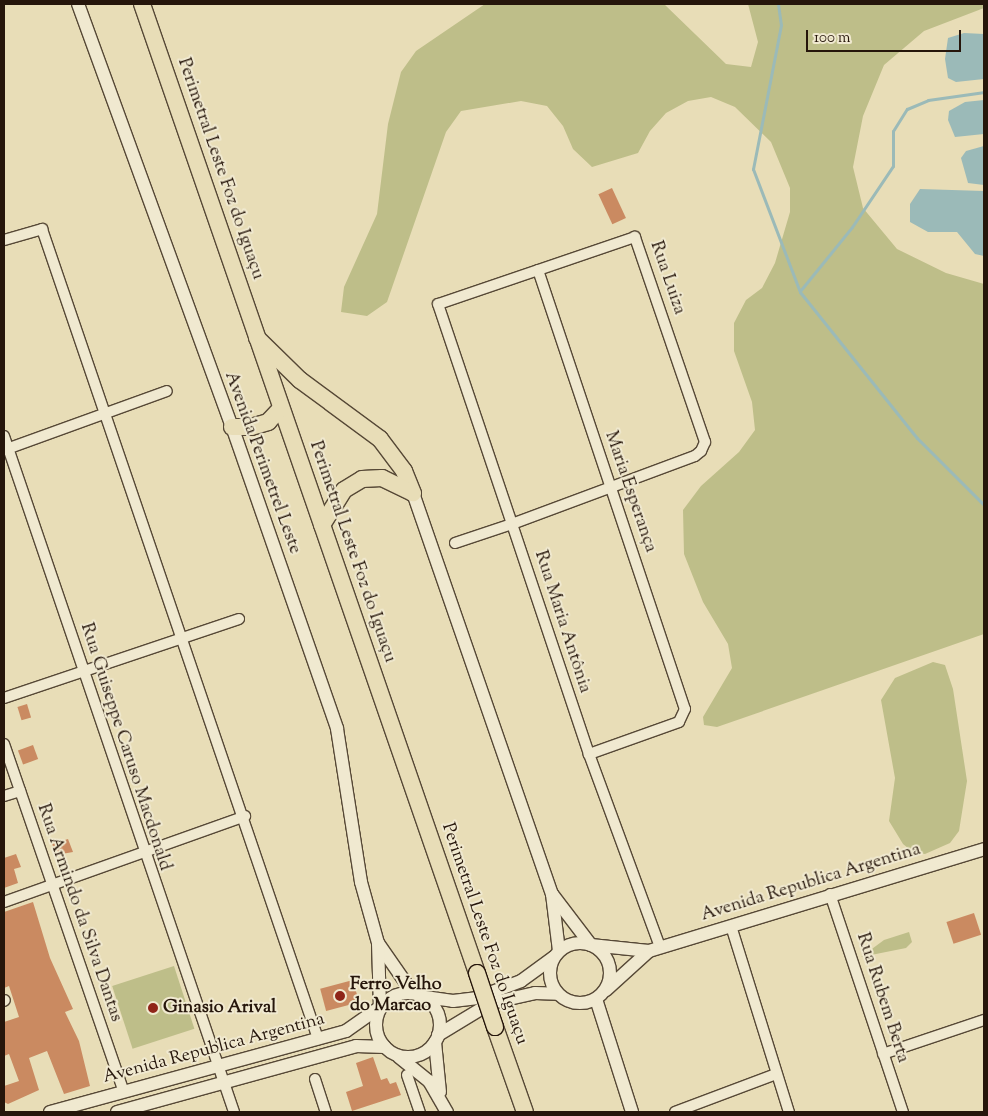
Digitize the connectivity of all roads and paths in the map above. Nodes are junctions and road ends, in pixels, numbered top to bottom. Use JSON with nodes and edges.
{"nodes":[{"id":1,"x":78,"y":4,"type":"edge"},
{"id":2,"x":142,"y":4,"type":"edge"},
{"id":3,"x":4,"y":240,"type":"edge"},
{"id":4,"x":538,"y":270,"type":"junction"},
{"id":5,"x":438,"y":304,"type":"joint"},
{"id":6,"x":257,"y":338,"type":"junction"},
{"id":7,"x":167,"y":391,"type":"dead end"},
{"id":8,"x":282,"y":408,"type":"junction"},
{"id":9,"x":105,"y":413,"type":"junction"},
{"id":10,"x":232,"y":427,"type":"junction"},
{"id":11,"x":4,"y":436,"type":"edge"},
{"id":12,"x":6,"y":450,"type":"edge"},
{"id":13,"x":611,"y":488,"type":"junction"},
{"id":14,"x":413,"y":493,"type":"junction"},
{"id":15,"x":512,"y":524,"type":"junction"},
{"id":16,"x":322,"y":525,"type":"junction"},
{"id":17,"x":455,"y":543,"type":"dead end"},
{"id":18,"x":239,"y":619,"type":"dead end"},
{"id":19,"x":181,"y":639,"type":"junction"},
{"id":20,"x":83,"y":673,"type":"junction"},
{"id":21,"x":4,"y":698,"type":"edge"},
{"id":22,"x":4,"y":744,"type":"edge"},
{"id":23,"x":589,"y":754,"type":"junction"},
{"id":24,"x":20,"y":791,"type":"junction"},
{"id":25,"x":4,"y":796,"type":"edge"},
{"id":26,"x":245,"y":816,"type":"junction"},
{"id":27,"x":984,"y":849,"type":"edge"},
{"id":28,"x":142,"y":851,"type":"junction"},
{"id":29,"x":53,"y":885,"type":"junction"},
{"id":30,"x":552,"y":894,"type":"junction"},
{"id":31,"x":830,"y":894,"type":"junction"},
{"id":32,"x":4,"y":902,"type":"edge"},
{"id":33,"x":731,"y":926,"type":"junction"},
{"id":34,"x":378,"y":943,"type":"junction"},
{"id":35,"x":591,"y":944,"type":"junction"},
{"id":36,"x":655,"y":949,"type":"junction"},
{"id":37,"x":557,"y":954,"type":"junction"},
{"id":38,"x":606,"y":990,"type":"junction"},
{"id":39,"x":412,"y":992,"type":"junction"},
{"id":40,"x":558,"y":994,"type":"junction"},
{"id":41,"x":425,"y":997,"type":"junction"},
{"id":42,"x":596,"y":999,"type":"junction"},
{"id":43,"x":380,"y":1007,"type":"junction"},
{"id":44,"x":984,"y":1020,"type":"edge"},
{"id":45,"x":437,"y":1038,"type":"junction"},
{"id":46,"x":318,"y":1039,"type":"junction"},
{"id":47,"x":385,"y":1047,"type":"junction"},
{"id":48,"x":883,"y":1054,"type":"junction"},
{"id":49,"x":397,"y":1055,"type":"junction"},
{"id":50,"x":218,"y":1067,"type":"junction"},
{"id":51,"x":776,"y":1074,"type":"junction"},
{"id":52,"x":407,"y":1075,"type":"dead end"},
{"id":53,"x":315,"y":1079,"type":"dead end"},
{"id":54,"x":225,"y":1084,"type":"junction"},
{"id":55,"x":124,"y":1092,"type":"junction"},
{"id":56,"x":441,"y":1097,"type":"junction"},
{"id":57,"x":131,"y":1110,"type":"edge"},
{"id":58,"x":50,"y":1112,"type":"edge"},
{"id":59,"x":118,"y":1112,"type":"edge"},
{"id":60,"x":234,"y":1112,"type":"edge"},
{"id":61,"x":326,"y":1112,"type":"edge"},
{"id":62,"x":420,"y":1112,"type":"edge"},
{"id":63,"x":447,"y":1112,"type":"edge"},
{"id":64,"x":525,"y":1112,"type":"edge"},
{"id":65,"x":632,"y":1112,"type":"edge"},
{"id":66,"x":675,"y":1112,"type":"edge"},
{"id":67,"x":789,"y":1112,"type":"edge"},
{"id":68,"x":903,"y":1112,"type":"edge"}],
"edges":[{"from":1,"to":10,"type":"street","name":"Avenida Perimetrel Leste"},
{"from":2,"to":6,"type":"highway","name":"Perimetral Leste Foz do Iguaçu"},
{"from":3,"to":9,"type":"street"},
{"from":4,"to":5,"type":"street","name":"Rua Luiza"},
{"from":4,"to":13,"type":"street","name":"Maria Esperança"},
{"from":4,"to":13,"type":"street","name":"Rua Luiza"},
{"from":5,"to":15,"type":"street","name":"Rua Maria Antônia"},
{"from":6,"to":8,"type":"highway","name":"Perimetral Leste Foz do Iguaçu"},
{"from":6,"to":14,"type":"highway"},
{"from":7,"to":9,"type":"street"},
{"from":8,"to":10,"type":"highway"},
{"from":8,"to":16,"type":"highway","name":"Perimetral Leste Foz do Iguaçu"},
{"from":9,"to":12,"type":"street"},
{"from":9,"to":19,"type":"street"},
{"from":10,"to":34,"type":"street","name":"Avenida Perimetrel Leste"},
{"from":11,"to":12,"type":"street","name":"Rua Guiseppe Caruso Macdonald"},
{"from":12,"to":20,"type":"street","name":"Rua Guiseppe Caruso Macdonald"},
{"from":13,"to":15,"type":"street"},
{"from":13,"to":23,"type":"street","name":"Maria Esperança"},
{"from":14,"to":16,"type":"highway"},
{"from":14,"to":30,"type":"street"},
{"from":15,"to":17,"type":"street"},
{"from":15,"to":23,"type":"street","name":"Rua Maria Antônia"},
{"from":16,"to":64,"type":"highway","name":"Perimetral Leste Foz do Iguaçu","bridge":true},
{"from":18,"to":19,"type":"street"},
{"from":19,"to":20,"type":"street"},
{"from":19,"to":26,"type":"street"},
{"from":20,"to":21,"type":"street"},
{"from":20,"to":28,"type":"street","name":"Rua Guiseppe Caruso Macdonald"},
{"from":22,"to":24,"type":"street","name":"Rua Armindo da Silva Dantas"},
{"from":23,"to":36,"type":"street","name":"Rua Maria Antônia"},
{"from":24,"to":25,"type":"street"},
{"from":24,"to":29,"type":"street","name":"Rua Armindo da Silva Dantas"},
{"from":26,"to":28,"type":"street"},
{"from":26,"to":46,"type":"street"},
{"from":27,"to":31,"type":"street","name":"Avenida Republica Argentina"},
{"from":28,"to":29,"type":"street"},
{"from":28,"to":50,"type":"street","name":"Rua Guiseppe Caruso Macdonald"},
{"from":29,"to":32,"type":"street"},
{"from":29,"to":55,"type":"street","name":"Rua Armindo da Silva Dantas"},
{"from":30,"to":35,"type":"street"},
{"from":30,"to":37,"type":"street"},
{"from":31,"to":33,"type":"street","name":"Avenida Republica Argentina"},
{"from":31,"to":48,"type":"street","name":"Rua Rubem Berta"},
{"from":33,"to":36,"type":"street","name":"Avenida Republica Argentina"},
{"from":33,"to":51,"type":"street"},
{"from":34,"to":39,"type":"street","name":"Avenida Perimetrel Leste"},
{"from":34,"to":43,"type":"street","name":"Avenida Perimetrel Leste"},
{"from":35,"to":36,"type":"street","name":"Avenida Republica Argentina"},
{"from":35,"to":37,"type":"street"},
{"from":35,"to":38,"type":"street"},
{"from":36,"to":38,"type":"street","name":"Avenida Republica Argentina"},
{"from":37,"to":40,"type":"street"},
{"from":37,"to":41,"type":"street"},
{"from":38,"to":42,"type":"street"},
{"from":39,"to":41,"type":"street"},
{"from":39,"to":43,"type":"street"},
{"from":40,"to":42,"type":"street"},
{"from":40,"to":45,"type":"street"},
{"from":41,"to":45,"type":"street"},
{"from":42,"to":65,"type":"street"},
{"from":43,"to":46,"type":"street","name":"Avenida Republica Argentina"},
{"from":43,"to":47,"type":"street"},
{"from":44,"to":48,"type":"street"},
{"from":45,"to":49,"type":"street"},
{"from":45,"to":56,"type":"street"},
{"from":46,"to":50,"type":"street","name":"Avenida Republica Argentina"},
{"from":47,"to":49,"type":"street"},
{"from":47,"to":54,"type":"street","name":"Avenida Republica Argentina"},
{"from":48,"to":68,"type":"street","name":"Rua Rubem Berta"},
{"from":49,"to":56,"type":"street"},
{"from":50,"to":54,"type":"street","name":"Rua Guiseppe Caruso Macdonald"},
{"from":50,"to":55,"type":"street","name":"Avenida Republica Argentina"},
{"from":51,"to":66,"type":"street"},
{"from":51,"to":67,"type":"street"},
{"from":52,"to":62,"type":"street"},
{"from":53,"to":61,"type":"street"},
{"from":54,"to":57,"type":"street","name":"Avenida Republica Argentina"},
{"from":54,"to":60,"type":"street","name":"Rua Guiseppe Caruso Macdonald"},
{"from":55,"to":58,"type":"street","name":"Avenida Republica Argentina"},
{"from":56,"to":63,"type":"street"},
{"from":57,"to":59,"type":"street","name":"Avenida Republica Argentina"}]}
